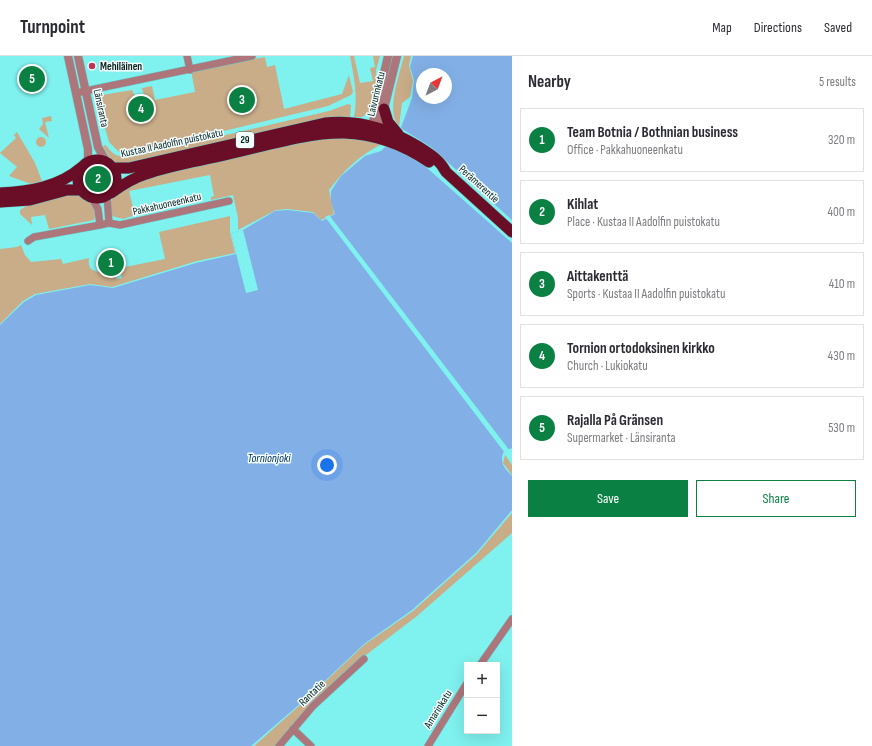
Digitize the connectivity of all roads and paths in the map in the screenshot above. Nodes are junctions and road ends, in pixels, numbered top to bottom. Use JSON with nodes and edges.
{"nodes":[{"id":1,"x":68,"y":56,"type":"edge"},
{"id":2,"x":78,"y":56,"type":"edge"},
{"id":3,"x":187,"y":56,"type":"edge"},
{"id":4,"x":252,"y":56,"type":"edge"},
{"id":5,"x":388,"y":56,"type":"edge"},
{"id":6,"x":397,"y":56,"type":"edge"},
{"id":7,"x":239,"y":57,"type":"edge"},
{"id":8,"x":190,"y":70,"type":"junction"},
{"id":9,"x":86,"y":91,"type":"junction"},
{"id":10,"x":76,"y":93,"type":"junction"},
{"id":11,"x":384,"y":109,"type":"junction"},
{"id":12,"x":384,"y":133,"type":"junction"},
{"id":13,"x":85,"y":165,"type":"junction"},
{"id":14,"x":110,"y":165,"type":"junction"},
{"id":15,"x":81,"y":190,"type":"junction"},
{"id":16,"x":0,"y":193,"type":"edge"},
{"id":17,"x":109,"y":194,"type":"junction"},
{"id":18,"x":92,"y":198,"type":"junction"},
{"id":19,"x":229,"y":201,"type":"dead end"},
{"id":20,"x":0,"y":202,"type":"edge"},
{"id":21,"x":110,"y":224,"type":"junction"},
{"id":22,"x":100,"y":225,"type":"junction"},
{"id":23,"x":512,"y":232,"type":"edge"},
{"id":24,"x":28,"y":241,"type":"dead end"},
{"id":25,"x":512,"y":619,"type":"edge"},
{"id":26,"x":364,"y":659,"type":"dead end"},
{"id":27,"x":482,"y":662,"type":"edge"},
{"id":28,"x":464,"y":688,"type":"edge"},
{"id":29,"x":293,"y":729,"type":"junction"},
{"id":30,"x":279,"y":746,"type":"edge"},
{"id":31,"x":311,"y":746,"type":"edge"},
{"id":32,"x":428,"y":746,"type":"edge"}],
"edges":[{"from":1,"to":10,"type":"street","name":"Länsiranta"},
{"from":2,"to":9,"type":"street","name":"Länsiranta"},
{"from":3,"to":8,"type":"street"},
{"from":4,"to":7,"type":"street"},
{"from":5,"to":12,"type":"street","name":"Laivurinkatu"},
{"from":6,"to":11,"type":"street","name":"Laivurinkatu"},
{"from":7,"to":8,"type":"street"},
{"from":8,"to":9,"type":"street"},
{"from":9,"to":10,"type":"street"},
{"from":9,"to":14,"type":"street","name":"Länsiranta"},
{"from":10,"to":13,"type":"street","name":"Länsiranta"},
{"from":11,"to":12,"type":"street","name":"Laivurinkatu"},
{"from":11,"to":12,"type":"highway"},
{"from":12,"to":14,"type":"highway","name":"Kustaa II Aadolfin puistokatu","number":"29"},
{"from":12,"to":17,"type":"highway","name":"Kustaa II Aadolfin puistokatu","number":"29"},
{"from":12,"to":23,"type":"highway","name":"Perämerentie","number":"29"},
{"from":13,"to":14,"type":"highway","number":"29"},
{"from":13,"to":15,"type":"highway"},
{"from":13,"to":16,"type":"highway"},
{"from":14,"to":17,"type":"highway"},
{"from":15,"to":18,"type":"highway"},
{"from":15,"to":20,"type":"highway"},
{"from":17,"to":18,"type":"highway","number":"29"},
{"from":17,"to":21,"type":"street"},
{"from":18,"to":22,"type":"street"},
{"from":19,"to":21,"type":"street","name":"Pakkahuoneenkatu"},
{"from":21,"to":22,"type":"street","name":"Pakkahuoneenkatu"},
{"from":22,"to":24,"type":"street","name":"Pakkahuoneenkatu"},
{"from":25,"to":27,"type":"street"},
{"from":26,"to":29,"type":"street","name":"Rantatie"},
{"from":28,"to":32,"type":"street","name":"Amarinkatu"},
{"from":29,"to":30,"type":"street","name":"Rantatie"},
{"from":29,"to":31,"type":"street"}]}
